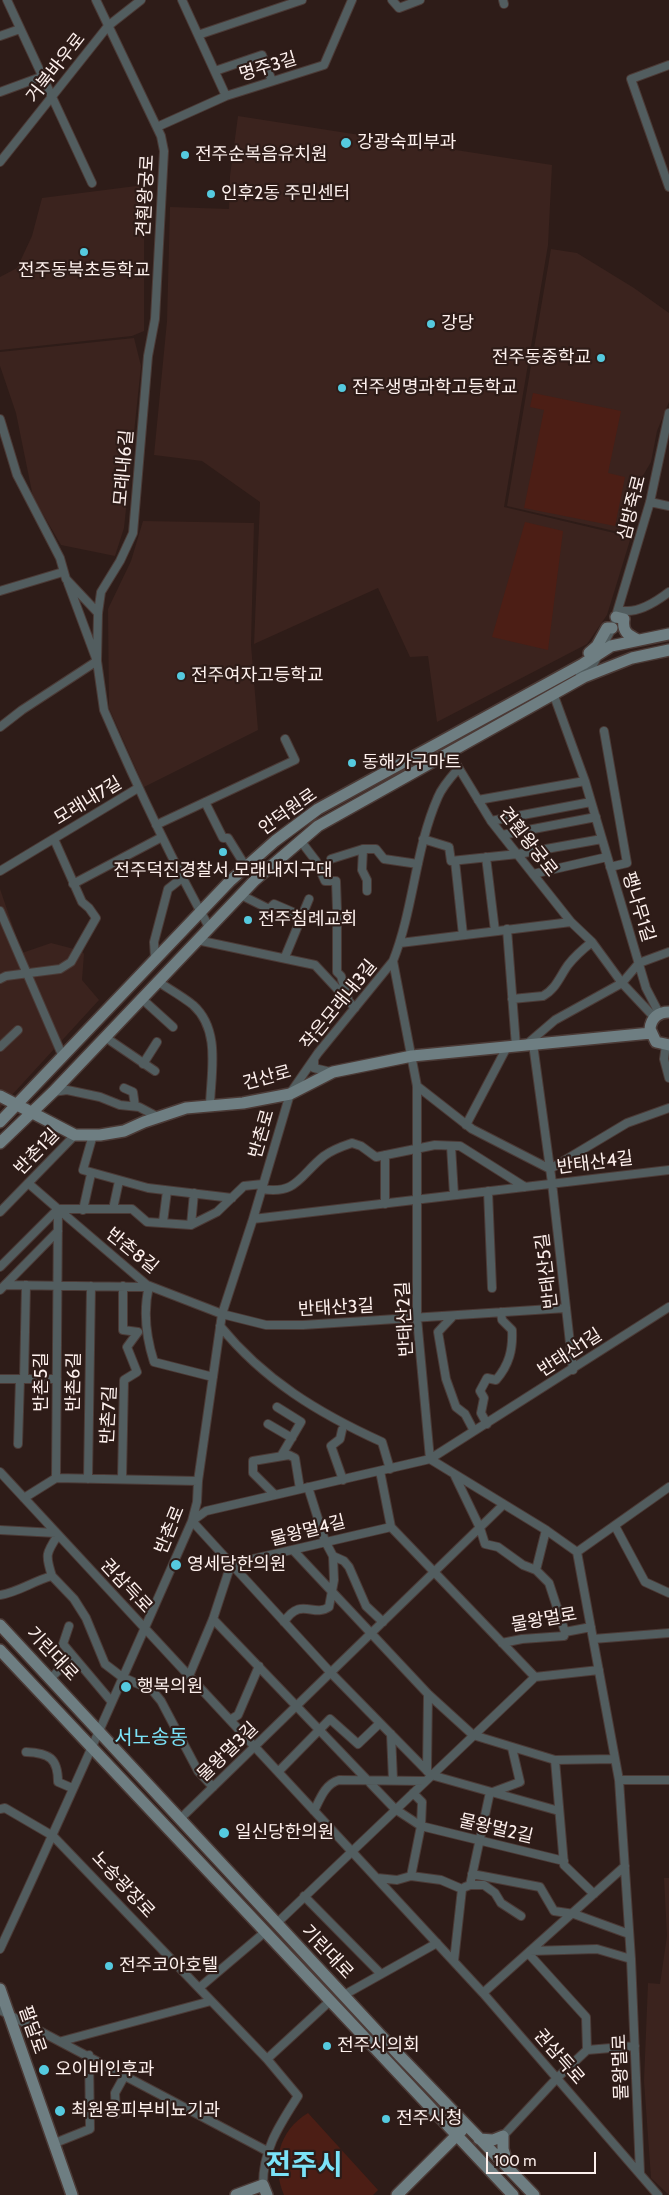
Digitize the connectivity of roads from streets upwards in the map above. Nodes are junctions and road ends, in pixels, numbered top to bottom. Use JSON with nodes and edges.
{"nodes":[{"id":1,"x":7,"y":0,"type":"edge"},
{"id":2,"x":96,"y":0,"type":"edge"},
{"id":3,"x":141,"y":0,"type":"edge"},
{"id":4,"x":182,"y":0,"type":"edge"},
{"id":5,"x":302,"y":0,"type":"edge"},
{"id":6,"x":352,"y":0,"type":"edge"},
{"id":7,"x":392,"y":0,"type":"edge"},
{"id":8,"x":420,"y":0,"type":"edge"},
{"id":9,"x":108,"y":26,"type":"junction"},
{"id":10,"x":20,"y":29,"type":"junction"},
{"id":11,"x":198,"y":35,"type":"junction"},
{"id":12,"x":0,"y":36,"type":"edge"},
{"id":13,"x":669,"y":65,"type":"edge"},
{"id":14,"x":215,"y":71,"type":"junction"},
{"id":15,"x":41,"y":77,"type":"junction"},
{"id":16,"x":272,"y":81,"type":"junction"},
{"id":17,"x":0,"y":92,"type":"edge"},
{"id":18,"x":226,"y":96,"type":"junction"},
{"id":19,"x":52,"y":98,"type":"junction"},
{"id":20,"x":157,"y":127,"type":"junction"},
{"id":21,"x":0,"y":162,"type":"edge"},
{"id":22,"x":92,"y":183,"type":"dead end"},
{"id":23,"x":669,"y":187,"type":"edge"},
{"id":24,"x":155,"y":319,"type":"joint"},
{"id":25,"x":669,"y":413,"type":"edge"},
{"id":26,"x":0,"y":419,"type":"edge"},
{"id":27,"x":2,"y":433,"type":"edge"},
{"id":28,"x":650,"y":502,"type":"junction"},
{"id":29,"x":669,"y":506,"type":"edge"},
{"id":30,"x":65,"y":575,"type":"junction"},
{"id":31,"x":0,"y":591,"type":"edge"},
{"id":32,"x":669,"y":592,"type":"edge"},
{"id":33,"x":98,"y":613,"type":"junction"},
{"id":34,"x":616,"y":618,"type":"junction"},
{"id":35,"x":669,"y":634,"type":"edge"},
{"id":36,"x":638,"y":640,"type":"junction"},
{"id":37,"x":603,"y":649,"type":"junction"},
{"id":38,"x":669,"y":650,"type":"edge"},
{"id":39,"x":97,"y":661,"type":"junction"},
{"id":40,"x":583,"y":664,"type":"junction"},
{"id":41,"x":569,"y":685,"type":"junction"},
{"id":42,"x":553,"y":693,"type":"junction"},
{"id":43,"x":0,"y":727,"type":"edge"},
{"id":44,"x":604,"y":731,"type":"dead end"},
{"id":45,"x":286,"y":738,"type":"dead end"},
{"id":46,"x":449,"y":752,"type":"junction"},
{"id":47,"x":458,"y":769,"type":"junction"},
{"id":48,"x":585,"y":781,"type":"junction"},
{"id":49,"x":138,"y":788,"type":"junction"},
{"id":50,"x":478,"y":800,"type":"junction"},
{"id":51,"x":205,"y":802,"type":"junction"},
{"id":52,"x":591,"y":802,"type":"junction"},
{"id":53,"x":596,"y":817,"type":"junction"},
{"id":54,"x":491,"y":821,"type":"junction"},
{"id":55,"x":156,"y":825,"type":"junction"},
{"id":56,"x":502,"y":835,"type":"junction"},
{"id":57,"x":162,"y":837,"type":"junction"},
{"id":58,"x":423,"y":839,"type":"junction"},
{"id":59,"x":602,"y":839,"type":"junction"},
{"id":60,"x":54,"y":840,"type":"junction"},
{"id":61,"x":300,"y":840,"type":"junction"},
{"id":62,"x":364,"y":849,"type":"junction"},
{"id":63,"x":518,"y":854,"type":"junction"},
{"id":64,"x":486,"y":857,"type":"junction"},
{"id":65,"x":607,"y":857,"type":"junction"},
{"id":66,"x":331,"y":858,"type":"dead end"},
{"id":67,"x":455,"y":861,"type":"junction"},
{"id":68,"x":418,"y":864,"type":"junction"},
{"id":69,"x":246,"y":866,"type":"junction"},
{"id":70,"x":610,"y":868,"type":"junction"},
{"id":71,"x":0,"y":871,"type":"edge"},
{"id":72,"x":533,"y":874,"type":"junction"},
{"id":73,"x":182,"y":878,"type":"junction"},
{"id":74,"x":73,"y":884,"type":"junction"},
{"id":75,"x":367,"y":891,"type":"dead end"},
{"id":76,"x":241,"y":895,"type":"junction"},
{"id":77,"x":309,"y":900,"type":"dead end"},
{"id":78,"x":0,"y":911,"type":"edge"},
{"id":79,"x":200,"y":911,"type":"junction"},
{"id":80,"x":302,"y":916,"type":"junction"},
{"id":81,"x":571,"y":922,"type":"junction"},
{"id":82,"x":209,"y":927,"type":"junction"},
{"id":83,"x":507,"y":929,"type":"junction"},
{"id":84,"x":495,"y":931,"type":"junction"},
{"id":85,"x":463,"y":935,"type":"junction"},
{"id":86,"x":197,"y":940,"type":"junction"},
{"id":87,"x":592,"y":942,"type":"junction"},
{"id":88,"x":400,"y":943,"type":"junction"},
{"id":89,"x":669,"y":952,"type":"edge"},
{"id":90,"x":285,"y":957,"type":"junction"},
{"id":91,"x":155,"y":958,"type":"junction"},
{"id":92,"x":393,"y":961,"type":"junction"},
{"id":93,"x":639,"y":963,"type":"junction"},
{"id":94,"x":25,"y":973,"type":"junction"},
{"id":95,"x":0,"y":979,"type":"edge"},
{"id":96,"x":157,"y":981,"type":"junction"},
{"id":97,"x":622,"y":983,"type":"junction"},
{"id":98,"x":142,"y":998,"type":"junction"},
{"id":99,"x":512,"y":999,"type":"junction"},
{"id":100,"x":348,"y":1001,"type":"junction"},
{"id":101,"x":355,"y":1008,"type":"junction"},
{"id":102,"x":661,"y":1014,"type":"edge"},
{"id":103,"x":173,"y":1027,"type":"dead end"},
{"id":104,"x":18,"y":1030,"type":"dead end"},
{"id":105,"x":651,"y":1033,"type":"junction"},
{"id":106,"x":105,"y":1036,"type":"junction"},
{"id":107,"x":157,"y":1042,"type":"dead end"},
{"id":108,"x":521,"y":1045,"type":"junction"},
{"id":109,"x":667,"y":1045,"type":"edge"},
{"id":110,"x":0,"y":1047,"type":"edge"},
{"id":111,"x":318,"y":1053,"type":"junction"},
{"id":112,"x":412,"y":1056,"type":"junction"},
{"id":113,"x":62,"y":1057,"type":"junction"},
{"id":114,"x":143,"y":1064,"type":"junction"},
{"id":115,"x":155,"y":1071,"type":"dead end"},
{"id":116,"x":333,"y":1072,"type":"junction"},
{"id":117,"x":669,"y":1078,"type":"edge"},
{"id":118,"x":417,"y":1086,"type":"junction"},
{"id":119,"x":124,"y":1088,"type":"dead end"},
{"id":120,"x":53,"y":1092,"type":"junction"},
{"id":121,"x":291,"y":1093,"type":"junction"},
{"id":122,"x":0,"y":1096,"type":"edge"},
{"id":123,"x":17,"y":1105,"type":"junction"},
{"id":124,"x":210,"y":1105,"type":"junction"},
{"id":125,"x":135,"y":1106,"type":"junction"},
{"id":126,"x":669,"y":1108,"type":"edge"},
{"id":127,"x":32,"y":1113,"type":"junction"},
{"id":128,"x":158,"y":1117,"type":"junction"},
{"id":129,"x":0,"y":1122,"type":"edge"},
{"id":130,"x":466,"y":1125,"type":"junction"},
{"id":131,"x":75,"y":1135,"type":"junction"},
{"id":132,"x":93,"y":1135,"type":"junction"},
{"id":133,"x":0,"y":1143,"type":"edge"},
{"id":134,"x":456,"y":1146,"type":"junction"},
{"id":135,"x":417,"y":1149,"type":"junction"},
{"id":136,"x":385,"y":1156,"type":"junction"},
{"id":137,"x":550,"y":1168,"type":"junction"},
{"id":138,"x":669,"y":1170,"type":"edge"},
{"id":139,"x":91,"y":1174,"type":"junction"},
{"id":140,"x":120,"y":1181,"type":"junction"},
{"id":141,"x":28,"y":1183,"type":"junction"},
{"id":142,"x":552,"y":1183,"type":"junction"},
{"id":143,"x":263,"y":1186,"type":"junction"},
{"id":144,"x":525,"y":1186,"type":"junction"},
{"id":145,"x":167,"y":1191,"type":"junction"},
{"id":146,"x":488,"y":1191,"type":"junction"},
{"id":147,"x":194,"y":1193,"type":"junction"},
{"id":148,"x":454,"y":1195,"type":"junction"},
{"id":149,"x":232,"y":1198,"type":"junction"},
{"id":150,"x":417,"y":1200,"type":"junction"},
{"id":151,"x":385,"y":1204,"type":"junction"},
{"id":152,"x":58,"y":1209,"type":"junction"},
{"id":153,"x":83,"y":1210,"type":"junction"},
{"id":154,"x":113,"y":1210,"type":"junction"},
{"id":155,"x":0,"y":1212,"type":"edge"},
{"id":156,"x":253,"y":1219,"type":"junction"},
{"id":157,"x":163,"y":1222,"type":"junction"},
{"id":158,"x":191,"y":1225,"type":"junction"},
{"id":159,"x":58,"y":1231,"type":"junction"},
{"id":160,"x":0,"y":1267,"type":"edge"},
{"id":161,"x":26,"y":1285,"type":"junction"},
{"id":162,"x":148,"y":1285,"type":"junction"},
{"id":163,"x":58,"y":1286,"type":"junction"},
{"id":164,"x":91,"y":1286,"type":"junction"},
{"id":165,"x":124,"y":1286,"type":"junction"},
{"id":166,"x":2,"y":1288,"type":"edge"},
{"id":167,"x":492,"y":1288,"type":"dead end"},
{"id":168,"x":669,"y":1307,"type":"edge"},
{"id":169,"x":566,"y":1308,"type":"junction"},
{"id":170,"x":501,"y":1312,"type":"junction"},
{"id":171,"x":222,"y":1314,"type":"junction"},
{"id":172,"x":452,"y":1316,"type":"junction"},
{"id":173,"x":417,"y":1318,"type":"junction"},
{"id":174,"x":220,"y":1326,"type":"junction"},
{"id":175,"x":573,"y":1370,"type":"junction"},
{"id":176,"x":214,"y":1377,"type":"junction"},
{"id":177,"x":0,"y":1379,"type":"edge"},
{"id":178,"x":22,"y":1379,"type":"junction"},
{"id":179,"x":57,"y":1379,"type":"junction"},
{"id":180,"x":277,"y":1407,"type":"dead end"},
{"id":181,"x":268,"y":1424,"type":"dead end"},
{"id":182,"x":487,"y":1424,"type":"junction"},
{"id":183,"x":342,"y":1430,"type":"dead end"},
{"id":184,"x":474,"y":1431,"type":"junction"},
{"id":185,"x":292,"y":1438,"type":"junction"},
{"id":186,"x":18,"y":1444,"type":"dead end"},
{"id":187,"x":281,"y":1456,"type":"junction"},
{"id":188,"x":430,"y":1460,"type":"junction"},
{"id":189,"x":390,"y":1469,"type":"junction"},
{"id":190,"x":380,"y":1471,"type":"junction"},
{"id":191,"x":0,"y":1472,"type":"edge"},
{"id":192,"x":454,"y":1474,"type":"junction"},
{"id":193,"x":56,"y":1478,"type":"junction"},
{"id":194,"x":88,"y":1478,"type":"junction"},
{"id":195,"x":122,"y":1479,"type":"junction"},
{"id":196,"x":343,"y":1480,"type":"junction"},
{"id":197,"x":198,"y":1481,"type":"junction"},
{"id":198,"x":669,"y":1487,"type":"edge"},
{"id":199,"x":304,"y":1488,"type":"junction"},
{"id":200,"x":275,"y":1495,"type":"junction"},
{"id":201,"x":24,"y":1498,"type":"junction"},
{"id":202,"x":503,"y":1505,"type":"junction"},
{"id":203,"x":192,"y":1521,"type":"junction"},
{"id":204,"x":391,"y":1526,"type":"junction"},
{"id":205,"x":615,"y":1526,"type":"junction"},
{"id":206,"x":480,"y":1528,"type":"junction"},
{"id":207,"x":0,"y":1530,"type":"edge"},
{"id":208,"x":546,"y":1530,"type":"junction"},
{"id":209,"x":57,"y":1534,"type":"junction"},
{"id":210,"x":325,"y":1542,"type":"junction"},
{"id":211,"x":293,"y":1550,"type":"junction"},
{"id":212,"x":577,"y":1552,"type":"junction"},
{"id":213,"x":333,"y":1556,"type":"junction"},
{"id":214,"x":231,"y":1564,"type":"junction"},
{"id":215,"x":536,"y":1570,"type":"junction"},
{"id":216,"x":434,"y":1573,"type":"junction"},
{"id":217,"x":52,"y":1576,"type":"junction"},
{"id":218,"x":332,"y":1591,"type":"junction"},
{"id":219,"x":669,"y":1593,"type":"edge"},
{"id":220,"x":0,"y":1595,"type":"edge"},
{"id":221,"x":213,"y":1619,"type":"junction"},
{"id":222,"x":284,"y":1622,"type":"junction"},
{"id":223,"x":383,"y":1622,"type":"junction"},
{"id":224,"x":0,"y":1625,"type":"edge"},
{"id":225,"x":69,"y":1626,"type":"dead end"},
{"id":226,"x":591,"y":1627,"type":"junction"},
{"id":227,"x":145,"y":1628,"type":"junction"},
{"id":228,"x":565,"y":1632,"type":"junction"},
{"id":229,"x":669,"y":1633,"type":"edge"},
{"id":230,"x":371,"y":1634,"type":"junction"},
{"id":231,"x":593,"y":1639,"type":"junction"},
{"id":232,"x":502,"y":1643,"type":"junction"},
{"id":233,"x":0,"y":1650,"type":"edge"},
{"id":234,"x":73,"y":1656,"type":"junction"},
{"id":235,"x":259,"y":1666,"type":"junction"},
{"id":236,"x":599,"y":1670,"type":"junction"},
{"id":237,"x":331,"y":1672,"type":"junction"},
{"id":238,"x":189,"y":1676,"type":"junction"},
{"id":239,"x":122,"y":1677,"type":"junction"},
{"id":240,"x":535,"y":1677,"type":"junction"},
{"id":241,"x":51,"y":1678,"type":"junction"},
{"id":242,"x":428,"y":1694,"type":"junction"},
{"id":243,"x":111,"y":1701,"type":"junction"},
{"id":244,"x":297,"y":1706,"type":"junction"},
{"id":245,"x":230,"y":1720,"type":"junction"},
{"id":246,"x":382,"y":1724,"type":"junction"},
{"id":247,"x":320,"y":1730,"type":"junction"},
{"id":248,"x":98,"y":1731,"type":"junction"},
{"id":249,"x":391,"y":1734,"type":"junction"},
{"id":250,"x":473,"y":1735,"type":"junction"},
{"id":251,"x":91,"y":1746,"type":"junction"},
{"id":252,"x":255,"y":1747,"type":"junction"},
{"id":253,"x":512,"y":1748,"type":"junction"},
{"id":254,"x":26,"y":1752,"type":"dead end"},
{"id":255,"x":615,"y":1758,"type":"junction"},
{"id":256,"x":555,"y":1760,"type":"junction"},
{"id":257,"x":278,"y":1772,"type":"junction"},
{"id":258,"x":429,"y":1773,"type":"junction"},
{"id":259,"x":368,"y":1780,"type":"junction"},
{"id":260,"x":393,"y":1780,"type":"junction"},
{"id":261,"x":619,"y":1780,"type":"junction"},
{"id":262,"x":669,"y":1780,"type":"edge"},
{"id":263,"x":425,"y":1781,"type":"junction"},
{"id":264,"x":213,"y":1787,"type":"junction"},
{"id":265,"x":72,"y":1788,"type":"junction"},
{"id":266,"x":492,"y":1792,"type":"junction"},
{"id":267,"x":413,"y":1793,"type":"junction"},
{"id":268,"x":2,"y":1807,"type":"edge"},
{"id":269,"x":395,"y":1809,"type":"junction"},
{"id":270,"x":314,"y":1811,"type":"junction"},
{"id":271,"x":559,"y":1811,"type":"junction"},
{"id":272,"x":180,"y":1819,"type":"junction"},
{"id":273,"x":420,"y":1826,"type":"junction"},
{"id":274,"x":53,"y":1836,"type":"junction"},
{"id":275,"x":479,"y":1841,"type":"junction"},
{"id":276,"x":351,"y":1851,"type":"junction"},
{"id":277,"x":564,"y":1860,"type":"junction"},
{"id":278,"x":625,"y":1866,"type":"junction"},
{"id":279,"x":472,"y":1874,"type":"junction"},
{"id":280,"x":411,"y":1876,"type":"junction"},
{"id":281,"x":377,"y":1878,"type":"junction"},
{"id":282,"x":470,"y":1885,"type":"junction"},
{"id":283,"x":462,"y":1889,"type":"junction"},
{"id":284,"x":594,"y":1894,"type":"junction"},
{"id":285,"x":304,"y":1896,"type":"junction"},
{"id":286,"x":574,"y":1914,"type":"junction"},
{"id":287,"x":520,"y":1916,"type":"dead end"},
{"id":288,"x":277,"y":1923,"type":"junction"},
{"id":289,"x":265,"y":1932,"type":"junction"},
{"id":290,"x":629,"y":1934,"type":"junction"},
{"id":291,"x":437,"y":1943,"type":"junction"},
{"id":292,"x":0,"y":1950,"type":"edge"},
{"id":293,"x":529,"y":1952,"type":"junction"},
{"id":294,"x":631,"y":1959,"type":"junction"},
{"id":295,"x":454,"y":1961,"type":"junction"},
{"id":296,"x":381,"y":1974,"type":"junction"},
{"id":297,"x":199,"y":1988,"type":"junction"},
{"id":298,"x":0,"y":1989,"type":"edge"},
{"id":299,"x":483,"y":1993,"type":"junction"},
{"id":300,"x":344,"y":1995,"type":"junction"},
{"id":301,"x":211,"y":2001,"type":"junction"},
{"id":302,"x":330,"y":2001,"type":"junction"},
{"id":303,"x":4,"y":2011,"type":"edge"},
{"id":304,"x":62,"y":2041,"type":"junction"},
{"id":305,"x":635,"y":2046,"type":"junction"},
{"id":306,"x":587,"y":2050,"type":"junction"},
{"id":307,"x":89,"y":2055,"type":"junction"},
{"id":308,"x":266,"y":2059,"type":"junction"},
{"id":309,"x":125,"y":2074,"type":"junction"},
{"id":310,"x":557,"y":2078,"type":"junction"},
{"id":311,"x":116,"y":2114,"type":"dead end"},
{"id":312,"x":467,"y":2126,"type":"junction"},
{"id":313,"x":457,"y":2135,"type":"junction"},
{"id":314,"x":503,"y":2136,"type":"junction"},
{"id":315,"x":479,"y":2139,"type":"junction"},
{"id":316,"x":55,"y":2143,"type":"junction"},
{"id":317,"x":267,"y":2152,"type":"junction"},
{"id":318,"x":509,"y":2169,"type":"junction"},
{"id":319,"x":640,"y":2173,"type":"junction"},
{"id":320,"x":265,"y":2190,"type":"edge"},
{"id":321,"x":72,"y":2195,"type":"edge"},
{"id":322,"x":236,"y":2195,"type":"edge"},
{"id":323,"x":398,"y":2195,"type":"edge"},
{"id":324,"x":513,"y":2195,"type":"edge"},
{"id":325,"x":534,"y":2195,"type":"edge"},
{"id":326,"x":658,"y":2195,"type":"edge"}],
"edges":[{"from":1,"to":10,"type":"street"},
{"from":2,"to":9,"type":"street","name":"견훤왕궁로"},
{"from":3,"to":9,"type":"street","name":"거북바우로"},
{"from":4,"to":11,"type":"street"},
{"from":5,"to":11,"type":"street"},
{"from":6,"to":16,"type":"street","name":"명주3길"},
{"from":7,"to":8,"type":"street"},
{"from":9,"to":19,"type":"street","name":"거북바우로"},
{"from":9,"to":20,"type":"street","name":"견훤왕궁로"},
{"from":10,"to":12,"type":"street"},
{"from":10,"to":15,"type":"street"},
{"from":11,"to":14,"type":"street"},
{"from":13,"to":23,"type":"street"},
{"from":14,"to":16,"type":"street"},
{"from":14,"to":18,"type":"street"},
{"from":15,"to":17,"type":"street"},
{"from":15,"to":19,"type":"street"},
{"from":16,"to":18,"type":"street","name":"명주3길"},
{"from":18,"to":20,"type":"street","name":"명주3길"},
{"from":19,"to":21,"type":"street","name":"거북바우로"},
{"from":19,"to":22,"type":"street"},
{"from":20,"to":24,"type":"street","name":"견훤왕궁로"},
{"from":24,"to":33,"type":"street","name":"모래내6길"},
{"from":25,"to":28,"type":"street","name":"심방죽로"},
{"from":26,"to":27,"type":"street","name":"모래내6길"},
{"from":27,"to":30,"type":"street","name":"모래내6길"},
{"from":28,"to":29,"type":"street"},
{"from":28,"to":34,"type":"street","name":"심방죽로"},
{"from":30,"to":31,"type":"street"},
{"from":30,"to":33,"type":"street","name":"모래내6길"},
{"from":30,"to":39,"type":"street","name":"모래내6길"},
{"from":32,"to":34,"type":"street"},
{"from":33,"to":39,"type":"street","name":"모래내6길"},
{"from":34,"to":36,"type":"street"},
{"from":34,"to":37,"type":"street","name":"심방죽로"},
{"from":34,"to":40,"type":"street"},
{"from":35,"to":36,"type":"street","name":"안덕원로"},
{"from":36,"to":37,"type":"street","name":"안덕원로"},
{"from":37,"to":40,"type":"street","name":"안덕원로"},
{"from":37,"to":41,"type":"street","name":"심방죽로"},
{"from":38,"to":41,"type":"street","name":"안덕원로"},
{"from":39,"to":43,"type":"street"},
{"from":39,"to":49,"type":"street","name":"모래내6길"},
{"from":40,"to":69,"type":"street","name":"안덕원로"},
{"from":41,"to":42,"type":"street","name":"안덕원로"},
{"from":42,"to":46,"type":"street","name":"안덕원로"},
{"from":42,"to":48,"type":"street","name":"팽나무1길"},
{"from":44,"to":70,"type":"street"},
{"from":45,"to":51,"type":"street"},
{"from":46,"to":47,"type":"street","name":"견훤왕궁로"},
{"from":46,"to":61,"type":"street","name":"안덕원로"},
{"from":47,"to":50,"type":"street","name":"견훤왕궁로"},
{"from":47,"to":58,"type":"street","name":"작은모래내3길"},
{"from":48,"to":50,"type":"street"},
{"from":48,"to":52,"type":"street","name":"팽나무1길"},
{"from":49,"to":55,"type":"street","name":"모래내6길"},
{"from":49,"to":60,"type":"street","name":"모래내7길"},
{"from":50,"to":54,"type":"street","name":"견훤왕궁로"},
{"from":51,"to":55,"type":"street"},
{"from":51,"to":69,"type":"street"},
{"from":52,"to":53,"type":"street","name":"팽나무1길"},
{"from":52,"to":54,"type":"street"},
{"from":53,"to":56,"type":"street"},
{"from":53,"to":59,"type":"street","name":"팽나무1길"},
{"from":54,"to":56,"type":"street","name":"견훤왕궁로"},
{"from":55,"to":57,"type":"street","name":"모래내6길"},
{"from":56,"to":63,"type":"street","name":"견훤왕궁로"},
{"from":57,"to":73,"type":"street","name":"모래내6길"},
{"from":57,"to":74,"type":"street"},
{"from":58,"to":67,"type":"street"},
{"from":58,"to":68,"type":"street","name":"작은모래내3길"},
{"from":59,"to":63,"type":"street"},
{"from":59,"to":65,"type":"street","name":"팽나무1길"},
{"from":60,"to":71,"type":"street","name":"모래내7길"},
{"from":60,"to":74,"type":"street","name":"모래내7길"},
{"from":61,"to":76,"type":"street","name":"안덕원로"},
{"from":61,"to":100,"type":"street","name":"안덕원로"},
{"from":62,"to":66,"type":"street"},
{"from":62,"to":68,"type":"street"},
{"from":62,"to":75,"type":"street"},
{"from":63,"to":64,"type":"street"},
{"from":63,"to":72,"type":"street","name":"견훤왕궁로"},
{"from":64,"to":67,"type":"street"},
{"from":64,"to":84,"type":"street"},
{"from":65,"to":70,"type":"street","name":"팽나무1길"},
{"from":65,"to":72,"type":"street","name":"팽나무1길"},
{"from":67,"to":85,"type":"street"},
{"from":68,"to":88,"type":"street","name":"작은모래내3길"},
{"from":69,"to":79,"type":"street","name":"안덕원로"},
{"from":70,"to":93,"type":"street","name":"팽나무1길"},
{"from":72,"to":81,"type":"street","name":"견훤왕궁로"},
{"from":73,"to":79,"type":"street","name":"모래내6길"},
{"from":73,"to":91,"type":"street"},
{"from":74,"to":94,"type":"street","name":"모래내7길"},
{"from":76,"to":80,"type":"street"},
{"from":76,"to":82,"type":"street","name":"안덕원로"},
{"from":77,"to":80,"type":"street"},
{"from":78,"to":94,"type":"street"},
{"from":79,"to":82,"type":"street","name":"모래내6길"},
{"from":79,"to":91,"type":"street","name":"안덕원로"},
{"from":80,"to":90,"type":"street"},
{"from":81,"to":83,"type":"street"},
{"from":81,"to":87,"type":"street","name":"견훤왕궁로"},
{"from":82,"to":86,"type":"street","name":"안덕원로"},
{"from":83,"to":84,"type":"street"},
{"from":83,"to":99,"type":"street","name":"반태산5길"},
{"from":84,"to":85,"type":"street"},
{"from":85,"to":88,"type":"street"},
{"from":86,"to":90,"type":"street"},
{"from":86,"to":96,"type":"street","name":"안덕원로"},
{"from":87,"to":97,"type":"street","name":"견훤왕궁로"},
{"from":87,"to":99,"type":"street"},
{"from":88,"to":92,"type":"street","name":"작은모래내3길"},
{"from":89,"to":93,"type":"street","name":"팽나무1길"},
{"from":90,"to":100,"type":"street"},
{"from":91,"to":113,"type":"street","name":"안덕원로"},
{"from":92,"to":101,"type":"street","name":"작은모래내3길"},
{"from":92,"to":112,"type":"street","name":"작은모래내3길"},
{"from":93,"to":97,"type":"street"},
{"from":93,"to":102,"type":"street"},
{"from":94,"to":95,"type":"street"},
{"from":94,"to":113,"type":"street"},
{"from":96,"to":98,"type":"street","name":"안덕원로"},
{"from":96,"to":124,"type":"street"},
{"from":97,"to":102,"type":"street","name":"견훤왕궁로"},
{"from":97,"to":108,"type":"street"},
{"from":98,"to":103,"type":"street"},
{"from":98,"to":106,"type":"street","name":"안덕원로"},
{"from":99,"to":108,"type":"street","name":"반태산5길"},
{"from":100,"to":101,"type":"street"},
{"from":101,"to":111,"type":"street","name":"작은모래내3길"},
{"from":102,"to":105,"type":"street"},
{"from":104,"to":110,"type":"street"},
{"from":105,"to":108,"type":"street","name":"건산로"},
{"from":105,"to":109,"type":"street"},
{"from":106,"to":114,"type":"street"},
{"from":106,"to":120,"type":"street","name":"안덕원로"},
{"from":107,"to":114,"type":"street"},
{"from":108,"to":112,"type":"street","name":"건산로"},
{"from":108,"to":130,"type":"street"},
{"from":108,"to":137,"type":"street","name":"반태산5길"},
{"from":109,"to":117,"type":"street"},
{"from":111,"to":116,"type":"street"},
{"from":111,"to":121,"type":"street","name":"작은모래내3길"},
{"from":112,"to":116,"type":"street","name":"건산로"},
{"from":112,"to":118,"type":"street"},
{"from":113,"to":123,"type":"street","name":"안덕원로"},
{"from":114,"to":115,"type":"street"},
{"from":116,"to":121,"type":"street","name":"건산로"},
{"from":118,"to":130,"type":"street"},
{"from":118,"to":135,"type":"street","name":"반태산2길"},
{"from":119,"to":125,"type":"street"},
{"from":120,"to":125,"type":"street"},
{"from":120,"to":127,"type":"street","name":"안덕원로"},
{"from":121,"to":124,"type":"street","name":"건산로"},
{"from":121,"to":143,"type":"street","name":"반촌로"},
{"from":122,"to":123,"type":"street","name":"건산로"},
{"from":123,"to":127,"type":"street","name":"건산로"},
{"from":123,"to":129,"type":"street","name":"안덕원로"},
{"from":124,"to":128,"type":"street","name":"건산로"},
{"from":125,"to":128,"type":"street"},
{"from":126,"to":137,"type":"street"},
{"from":127,"to":131,"type":"street","name":"건산로"},
{"from":127,"to":133,"type":"street","name":"안덕원로"},
{"from":128,"to":132,"type":"street","name":"건산로"},
{"from":130,"to":137,"type":"street"},
{"from":131,"to":132,"type":"street","name":"건산로"},
{"from":131,"to":141,"type":"street","name":"반촌1길"},
{"from":132,"to":139,"type":"street"},
{"from":134,"to":135,"type":"street"},
{"from":134,"to":144,"type":"street"},
{"from":134,"to":148,"type":"street"},
{"from":135,"to":136,"type":"street"},
{"from":135,"to":150,"type":"street","name":"반태산2길"},
{"from":136,"to":143,"type":"street"},
{"from":136,"to":151,"type":"street"},
{"from":137,"to":142,"type":"street","name":"반태산5길"},
{"from":138,"to":142,"type":"street","name":"반태산4길"},
{"from":139,"to":140,"type":"street"},
{"from":139,"to":153,"type":"street"},
{"from":140,"to":145,"type":"street"},
{"from":140,"to":154,"type":"street"},
{"from":141,"to":152,"type":"street"},
{"from":141,"to":155,"type":"street","name":"반촌1길"},
{"from":142,"to":144,"type":"street","name":"반태산4길"},
{"from":142,"to":169,"type":"street","name":"반태산5길"},
{"from":143,"to":149,"type":"street"},
{"from":143,"to":156,"type":"street","name":"반촌로"},
{"from":144,"to":146,"type":"street","name":"반태산4길"},
{"from":145,"to":147,"type":"street"},
{"from":145,"to":157,"type":"street"},
{"from":146,"to":148,"type":"street","name":"반태산4길"},
{"from":146,"to":167,"type":"street"},
{"from":147,"to":149,"type":"street"},
{"from":147,"to":158,"type":"street"},
{"from":148,"to":150,"type":"street","name":"반태산4길"},
{"from":149,"to":158,"type":"street"},
{"from":150,"to":151,"type":"street","name":"반태산4길"},
{"from":150,"to":173,"type":"street","name":"반태산2길"},
{"from":151,"to":156,"type":"street","name":"반태산4길"},
{"from":152,"to":153,"type":"street"},
{"from":152,"to":159,"type":"street","name":"반촌5길"},
{"from":152,"to":160,"type":"street"},
{"from":152,"to":162,"type":"street","name":"반촌8길"},
{"from":153,"to":154,"type":"street"},
{"from":154,"to":157,"type":"street"},
{"from":156,"to":171,"type":"street","name":"반촌로"},
{"from":157,"to":158,"type":"street"},
{"from":159,"to":163,"type":"street","name":"반촌5길"},
{"from":159,"to":166,"type":"street"},
{"from":161,"to":163,"type":"street"},
{"from":161,"to":166,"type":"street"},
{"from":161,"to":178,"type":"street"},
{"from":162,"to":165,"type":"street"},
{"from":162,"to":171,"type":"street","name":"반촌8길"},
{"from":162,"to":176,"type":"street"},
{"from":163,"to":164,"type":"street"},
{"from":163,"to":179,"type":"street","name":"반촌5길"},
{"from":164,"to":165,"type":"street"},
{"from":164,"to":194,"type":"street","name":"반촌6길"},
{"from":165,"to":195,"type":"street","name":"반촌7길"},
{"from":168,"to":175,"type":"street","name":"반태산1길"},
{"from":169,"to":170,"type":"street","name":"반태산3길"},
{"from":169,"to":175,"type":"street","name":"반태산5길"},
{"from":170,"to":172,"type":"street","name":"반태산3길"},
{"from":170,"to":182,"type":"street","name":"반태산1길"},
{"from":171,"to":173,"type":"street","name":"반태산3길"},
{"from":171,"to":174,"type":"street","name":"반촌로"},
{"from":172,"to":173,"type":"street","name":"반태산3길"},
{"from":172,"to":184,"type":"street"},
{"from":173,"to":188,"type":"street","name":"반태산2길"},
{"from":174,"to":176,"type":"street","name":"반촌로"},
{"from":174,"to":189,"type":"street"},
{"from":175,"to":182,"type":"street","name":"반태산1길"},
{"from":176,"to":197,"type":"street","name":"반촌로"},
{"from":177,"to":178,"type":"street"},
{"from":178,"to":179,"type":"street"},
{"from":178,"to":186,"type":"street"},
{"from":179,"to":193,"type":"street","name":"반촌5길"},
{"from":180,"to":185,"type":"street"},
{"from":181,"to":185,"type":"street"},
{"from":182,"to":184,"type":"street","name":"반태산1길"},
{"from":183,"to":196,"type":"street"},
{"from":184,"to":188,"type":"street","name":"반태산1길"},
{"from":185,"to":187,"type":"street"},
{"from":187,"to":199,"type":"street"},
{"from":187,"to":200,"type":"street"},
{"from":188,"to":189,"type":"street","name":"반태산1길"},
{"from":188,"to":192,"type":"street"},
{"from":189,"to":190,"type":"street","name":"반태산1길"},
{"from":190,"to":196,"type":"street","name":"반태산1길"},
{"from":190,"to":204,"type":"street"},
{"from":191,"to":201,"type":"street","name":"권삼득로"},
{"from":192,"to":202,"type":"street"},
{"from":192,"to":206,"type":"street"},
{"from":193,"to":194,"type":"street"},
{"from":193,"to":201,"type":"street"},
{"from":194,"to":195,"type":"street"},
{"from":195,"to":197,"type":"street"},
{"from":196,"to":199,"type":"street","name":"반태산1길"},
{"from":197,"to":203,"type":"street","name":"반촌로"},
{"from":198,"to":205,"type":"street"},
{"from":199,"to":200,"type":"street","name":"반태산1길"},
{"from":199,"to":210,"type":"street"},
{"from":200,"to":203,"type":"street","name":"반태산1길"},
{"from":201,"to":209,"type":"street","name":"권삼득로"},
{"from":202,"to":206,"type":"street","name":"물왕멀3길"},
{"from":202,"to":208,"type":"street"},
{"from":203,"to":214,"type":"street"},
{"from":203,"to":227,"type":"street","name":"반촌로"},
{"from":204,"to":210,"type":"street","name":"물왕멀4길"},
{"from":204,"to":216,"type":"street"},
{"from":205,"to":212,"type":"street"},
{"from":205,"to":219,"type":"street"},
{"from":206,"to":215,"type":"street"},
{"from":206,"to":216,"type":"street","name":"물왕멀3길"},
{"from":207,"to":209,"type":"street"},
{"from":208,"to":212,"type":"street"},
{"from":208,"to":215,"type":"street"},
{"from":209,"to":217,"type":"street"},
{"from":209,"to":227,"type":"street","name":"권삼득로"},
{"from":210,"to":211,"type":"street","name":"물왕멀4길"},
{"from":210,"to":213,"type":"street"},
{"from":211,"to":214,"type":"street","name":"물왕멀4길"},
{"from":211,"to":218,"type":"street"},
{"from":212,"to":226,"type":"street","name":"물왕멀로"},
{"from":213,"to":218,"type":"street"},
{"from":213,"to":223,"type":"street"},
{"from":214,"to":221,"type":"street"},
{"from":214,"to":222,"type":"street"},
{"from":215,"to":228,"type":"street"},
{"from":216,"to":223,"type":"street","name":"물왕멀3길"},
{"from":216,"to":232,"type":"street"},
{"from":217,"to":220,"type":"street"},
{"from":217,"to":239,"type":"street"},
{"from":218,"to":222,"type":"street"},
{"from":218,"to":230,"type":"street"},
{"from":221,"to":235,"type":"street"},
{"from":221,"to":238,"type":"street"},
{"from":222,"to":237,"type":"street"},
{"from":223,"to":230,"type":"street","name":"물왕멀3길"},
{"from":224,"to":241,"type":"street","name":"기린대로"},
{"from":225,"to":234,"type":"street"},
{"from":226,"to":228,"type":"street","name":"물왕멀로"},
{"from":226,"to":231,"type":"street","name":"물왕멀로"},
{"from":227,"to":238,"type":"street","name":"권삼득로"},
{"from":227,"to":239,"type":"street","name":"반촌로"},
{"from":228,"to":232,"type":"street","name":"물왕멀로"},
{"from":229,"to":231,"type":"street"},
{"from":230,"to":237,"type":"street","name":"물왕멀3길"},
{"from":230,"to":242,"type":"street"},
{"from":231,"to":236,"type":"street","name":"물왕멀로"},
{"from":232,"to":240,"type":"street"},
{"from":233,"to":251,"type":"street","name":"기린대로"},
{"from":234,"to":241,"type":"street"},
{"from":234,"to":243,"type":"street"},
{"from":235,"to":244,"type":"street"},
{"from":235,"to":245,"type":"street"},
{"from":236,"to":240,"type":"street"},
{"from":236,"to":255,"type":"street","name":"물왕멀로"},
{"from":237,"to":244,"type":"street","name":"물왕멀3길"},
{"from":237,"to":246,"type":"street"},
{"from":238,"to":245,"type":"street","name":"권삼득로"},
{"from":239,"to":243,"type":"street","name":"반촌로"},
{"from":239,"to":264,"type":"street"},
{"from":240,"to":250,"type":"street"},
{"from":241,"to":248,"type":"street","name":"기린대로"},
{"from":242,"to":250,"type":"street"},
{"from":242,"to":258,"type":"street"},
{"from":243,"to":248,"type":"street","name":"반촌로"},
{"from":244,"to":247,"type":"street"},
{"from":244,"to":252,"type":"street","name":"물왕멀3길"},
{"from":245,"to":252,"type":"street","name":"권삼득로"},
{"from":246,"to":247,"type":"street"},
{"from":246,"to":249,"type":"street","name":"물왕멀2길"},
{"from":247,"to":257,"type":"street"},
{"from":247,"to":259,"type":"street"},
{"from":248,"to":251,"type":"street"},
{"from":248,"to":272,"type":"street","name":"기린대로"},
{"from":249,"to":258,"type":"street","name":"물왕멀2길"},
{"from":249,"to":260,"type":"street"},
{"from":250,"to":253,"type":"street"},
{"from":250,"to":258,"type":"street"},
{"from":251,"to":265,"type":"street"},
{"from":251,"to":289,"type":"street","name":"기린대로"},
{"from":252,"to":257,"type":"street","name":"권삼득로"},
{"from":252,"to":264,"type":"street","name":"물왕멀3길"},
{"from":253,"to":256,"type":"street"},
{"from":253,"to":266,"type":"street","name":"물왕멀2길"},
{"from":254,"to":265,"type":"street"},
{"from":255,"to":256,"type":"street"},
{"from":255,"to":261,"type":"street","name":"물왕멀로"},
{"from":256,"to":271,"type":"street"},
{"from":257,"to":270,"type":"street","name":"권삼득로"},
{"from":258,"to":263,"type":"street"},
{"from":258,"to":266,"type":"street","name":"물왕멀2길"},
{"from":259,"to":260,"type":"street"},
{"from":259,"to":269,"type":"street","name":"물왕멀2길"},
{"from":259,"to":270,"type":"street"},
{"from":260,"to":263,"type":"street"},
{"from":261,"to":262,"type":"street"},
{"from":261,"to":278,"type":"street","name":"물왕멀로"},
{"from":263,"to":267,"type":"street"},
{"from":264,"to":272,"type":"street","name":"물왕멀3길"},
{"from":265,"to":274,"type":"street"},
{"from":266,"to":271,"type":"street","name":"물왕멀2길"},
{"from":266,"to":275,"type":"street","name":"물왕멀2길"},
{"from":267,"to":269,"type":"street"},
{"from":267,"to":273,"type":"street"},
{"from":268,"to":274,"type":"street","name":"노송광장로"},
{"from":269,"to":273,"type":"street","name":"물왕멀2길"},
{"from":269,"to":276,"type":"street"},
{"from":270,"to":276,"type":"street","name":"권삼득로"},
{"from":271,"to":277,"type":"street"},
{"from":272,"to":288,"type":"street","name":"기린대로"},
{"from":273,"to":275,"type":"street","name":"물왕멀2길"},
{"from":273,"to":280,"type":"street"},
{"from":274,"to":292,"type":"street"},
{"from":274,"to":297,"type":"street","name":"노송광장로"},
{"from":275,"to":277,"type":"street","name":"물왕멀2길"},
{"from":275,"to":279,"type":"street","name":"물왕멀2길"},
{"from":276,"to":281,"type":"street","name":"권삼득로"},
{"from":276,"to":285,"type":"street"},
{"from":277,"to":284,"type":"street"},
{"from":278,"to":284,"type":"street"},
{"from":278,"to":290,"type":"street","name":"물왕멀로"},
{"from":279,"to":282,"type":"street","name":"물왕멀2길"},
{"from":279,"to":286,"type":"street"},
{"from":280,"to":281,"type":"street"},
{"from":280,"to":283,"type":"street"},
{"from":281,"to":291,"type":"street","name":"권삼득로"},
{"from":282,"to":283,"type":"street"},
{"from":282,"to":287,"type":"street"},
{"from":283,"to":295,"type":"street"},
{"from":284,"to":286,"type":"street"},
{"from":285,"to":288,"type":"street"},
{"from":285,"to":296,"type":"street"},
{"from":286,"to":290,"type":"street"},
{"from":286,"to":293,"type":"street"},
{"from":288,"to":300,"type":"street","name":"기린대로"},
{"from":289,"to":297,"type":"street"},
{"from":289,"to":302,"type":"street","name":"기린대로"},
{"from":290,"to":294,"type":"street","name":"물왕멀로"},
{"from":291,"to":295,"type":"street","name":"권삼득로"},
{"from":291,"to":296,"type":"street"},
{"from":293,"to":294,"type":"street"},
{"from":293,"to":299,"type":"street"},
{"from":293,"to":306,"type":"street"},
{"from":294,"to":305,"type":"street","name":"물왕멀로"},
{"from":295,"to":299,"type":"street","name":"권삼득로"},
{"from":296,"to":300,"type":"street"},
{"from":297,"to":301,"type":"street","name":"노송광장로"},
{"from":298,"to":303,"type":"street","name":"팔달로"},
{"from":299,"to":310,"type":"street","name":"권삼득로"},
{"from":300,"to":312,"type":"street","name":"기린대로"},
{"from":301,"to":304,"type":"street"},
{"from":301,"to":308,"type":"street","name":"노송광장로"},
{"from":302,"to":308,"type":"street"},
{"from":302,"to":313,"type":"street","name":"기린대로"},
{"from":303,"to":304,"type":"street"},
{"from":303,"to":316,"type":"street","name":"팔달로"},
{"from":304,"to":307,"type":"street"},
{"from":305,"to":306,"type":"street"},
{"from":305,"to":319,"type":"street","name":"물왕멀로"},
{"from":306,"to":310,"type":"street"},
{"from":307,"to":309,"type":"street"},
{"from":307,"to":316,"type":"street"},
{"from":308,"to":317,"type":"street","name":"노송광장로"},
{"from":309,"to":311,"type":"street"},
{"from":309,"to":317,"type":"street"},
{"from":310,"to":314,"type":"street"},
{"from":310,"to":319,"type":"street","name":"권삼득로"},
{"from":312,"to":313,"type":"street"},
{"from":312,"to":315,"type":"street","name":"기린대로"},
{"from":313,"to":323,"type":"street"},
{"from":313,"to":324,"type":"street","name":"기린대로"},
{"from":314,"to":315,"type":"street"},
{"from":314,"to":318,"type":"street"},
{"from":315,"to":318,"type":"street","name":"기린대로"},
{"from":316,"to":321,"type":"street","name":"팔달로"},
{"from":317,"to":320,"type":"street","name":"노송광장로"},
{"from":318,"to":325,"type":"street","name":"기린대로"},
{"from":319,"to":326,"type":"street","name":"권삼득로"},
{"from":320,"to":322,"type":"street"}]}
